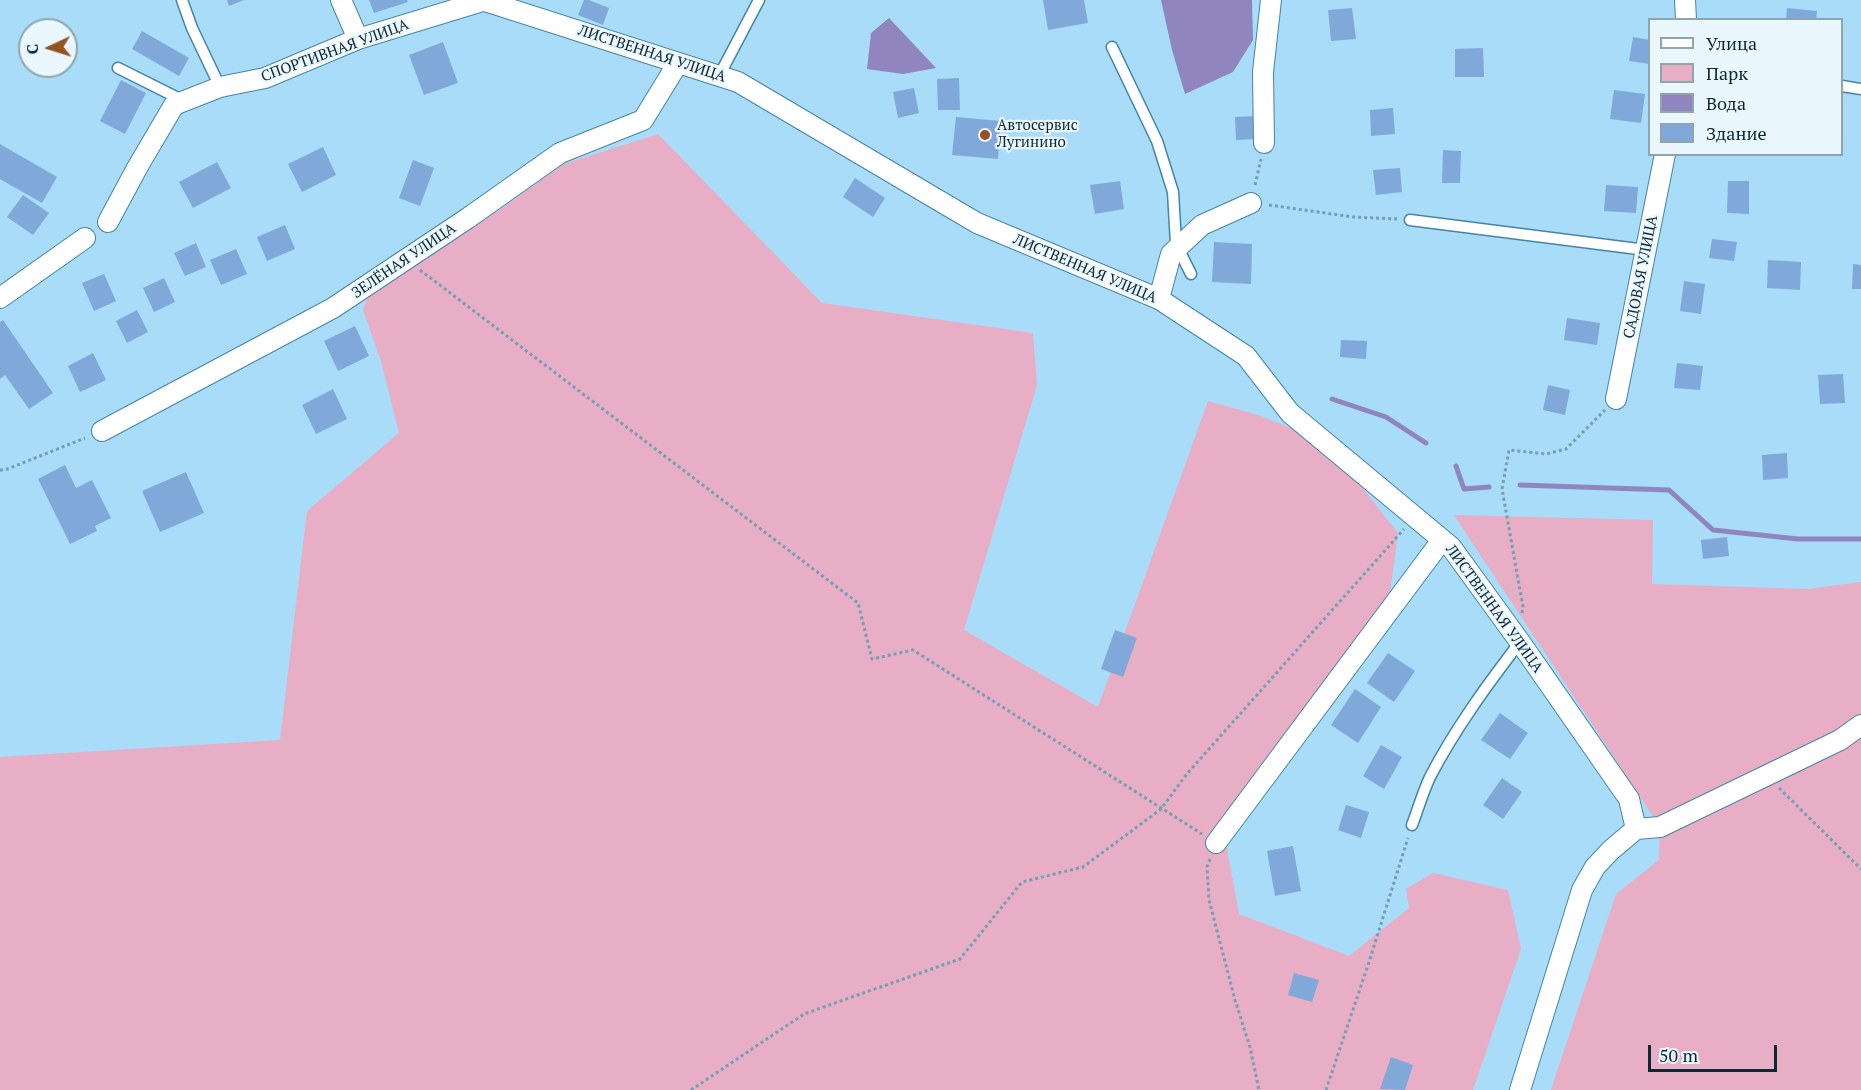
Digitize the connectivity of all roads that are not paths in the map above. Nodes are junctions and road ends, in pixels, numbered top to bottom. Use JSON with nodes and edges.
{"nodes":[{"id":1,"x":182,"y":0,"type":"edge"},
{"id":2,"x":340,"y":0,"type":"edge"},
{"id":3,"x":485,"y":0,"type":"edge"},
{"id":4,"x":759,"y":0,"type":"edge"},
{"id":5,"x":1271,"y":0,"type":"edge"},
{"id":6,"x":1685,"y":0,"type":"edge"},
{"id":7,"x":1686,"y":18,"type":"edge"},
{"id":8,"x":358,"y":39,"type":"junction"},
{"id":9,"x":1112,"y":47,"type":"dead end"},
{"id":10,"x":678,"y":63,"type":"junction"},
{"id":11,"x":118,"y":68,"type":"dead end"},
{"id":12,"x":707,"y":74,"type":"junction"},
{"id":13,"x":1843,"y":86,"type":"edge"},
{"id":14,"x":220,"y":87,"type":"junction"},
{"id":15,"x":1861,"y":89,"type":"edge"},
{"id":16,"x":184,"y":101,"type":"junction"},
{"id":17,"x":1264,"y":143,"type":"road end"},
{"id":18,"x":1665,"y":156,"type":"edge"},
{"id":19,"x":1251,"y":203,"type":"road end"},
{"id":20,"x":1410,"y":220,"type":"road end"},
{"id":21,"x":108,"y":222,"type":"dead end"},
{"id":22,"x":85,"y":238,"type":"dead end"},
{"id":23,"x":1178,"y":248,"type":"junction"},
{"id":24,"x":1646,"y":250,"type":"junction"},
{"id":25,"x":1191,"y":274,"type":"dead end"},
{"id":26,"x":0,"y":298,"type":"edge"},
{"id":27,"x":1159,"y":299,"type":"junction"},
{"id":28,"x":1616,"y":399,"type":"road end"},
{"id":29,"x":102,"y":431,"type":"road end"},
{"id":30,"x":1442,"y":540,"type":"junction"},
{"id":31,"x":1520,"y":642,"type":"junction"},
{"id":32,"x":1861,"y":725,"type":"edge"},
{"id":33,"x":1412,"y":825,"type":"road end"},
{"id":34,"x":1635,"y":830,"type":"junction"},
{"id":35,"x":1216,"y":843,"type":"road end"},
{"id":36,"x":1520,"y":1090,"type":"edge"}],
"edges":[{"from":1,"to":14,"type":"lane"},
{"from":2,"to":8,"type":"street"},
{"from":3,"to":8,"type":"street","name":"СПОРТИВНАЯ УЛИЦА"},
{"from":3,"to":10,"type":"street","name":"ЛИСТВЕННАЯ УЛИЦА"},
{"from":4,"to":12,"type":"lane"},
{"from":5,"to":17,"type":"street"},
{"from":6,"to":7,"type":"street"},
{"from":8,"to":14,"type":"street","name":"СПОРТИВНАЯ УЛИЦА"},
{"from":9,"to":23,"type":"lane"},
{"from":10,"to":12,"type":"street","name":"ЛИСТВЕННАЯ УЛИЦА"},
{"from":10,"to":29,"type":"street","name":"ЗЕЛЁНАЯ УЛИЦА"},
{"from":11,"to":16,"type":"lane"},
{"from":12,"to":27,"type":"street","name":"ЛИСТВЕННАЯ УЛИЦА"},
{"from":13,"to":15,"type":"lane"},
{"from":14,"to":16,"type":"street","name":"СПОРТИВНАЯ УЛИЦА"},
{"from":16,"to":21,"type":"street","name":"СПОРТИВНАЯ УЛИЦА"},
{"from":18,"to":24,"type":"street","name":"САДОВАЯ УЛИЦА"},
{"from":19,"to":23,"type":"street"},
{"from":20,"to":24,"type":"lane"},
{"from":22,"to":26,"type":"street"},
{"from":23,"to":25,"type":"lane"},
{"from":23,"to":27,"type":"street"},
{"from":24,"to":28,"type":"street","name":"САДОВАЯ УЛИЦА"},
{"from":27,"to":30,"type":"street","name":"ЛИСТВЕННАЯ УЛИЦА"},
{"from":30,"to":31,"type":"street","name":"ЛИСТВЕННАЯ УЛИЦА"},
{"from":30,"to":35,"type":"street"},
{"from":31,"to":33,"type":"lane"},
{"from":31,"to":34,"type":"street","name":"ЛИСТВЕННАЯ УЛИЦА"},
{"from":32,"to":34,"type":"street"},
{"from":34,"to":36,"type":"street"}]}
